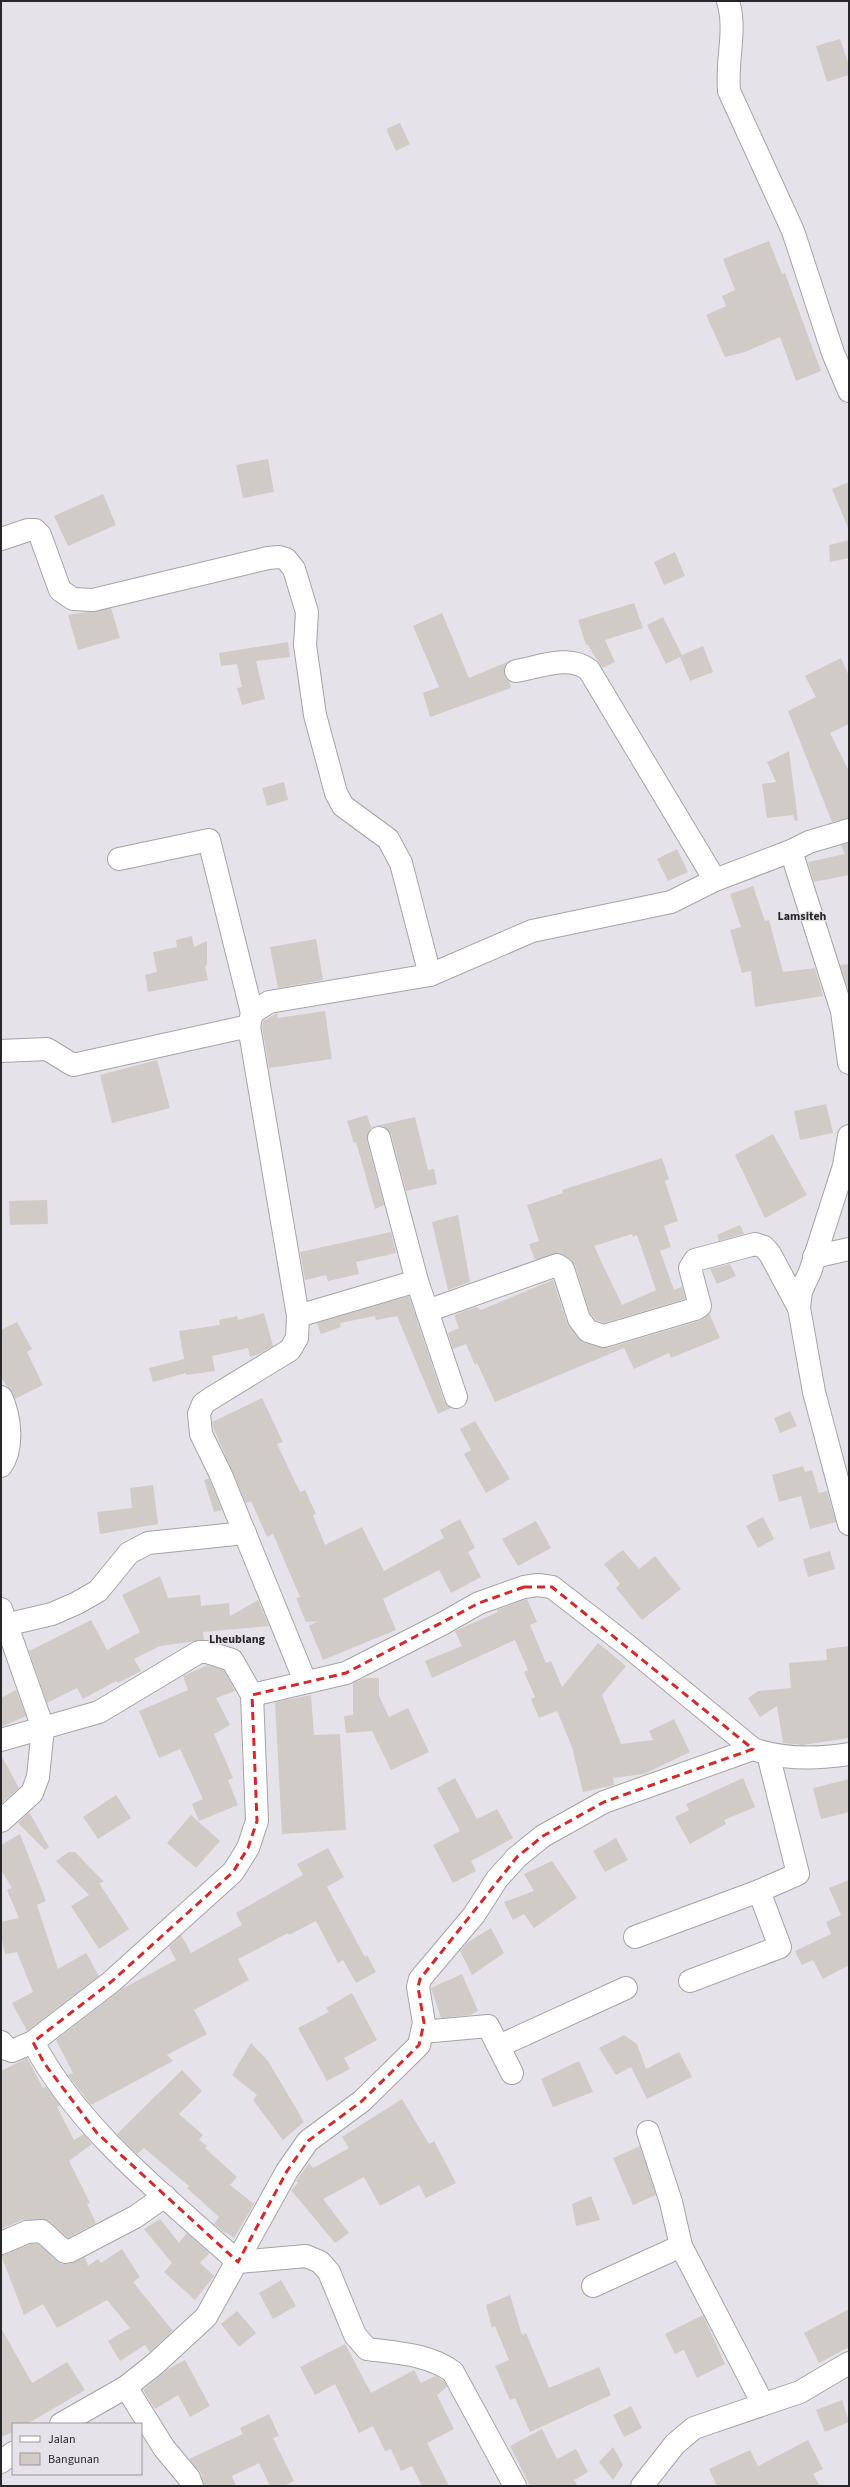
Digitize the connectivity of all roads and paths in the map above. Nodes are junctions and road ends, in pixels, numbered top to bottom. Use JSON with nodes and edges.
{"nodes":[{"id":1,"x":728,"y":1,"type":"edge"},
{"id":2,"x":849,"y":391,"type":"edge"},
{"id":3,"x":1,"y":539,"type":"edge"},
{"id":4,"x":516,"y":671,"type":"dead end"},
{"id":5,"x":849,"y":830,"type":"edge"},
{"id":6,"x":791,"y":851,"type":"junction"},
{"id":7,"x":119,"y":859,"type":"dead end"},
{"id":8,"x":715,"y":880,"type":"junction"},
{"id":9,"x":430,"y":975,"type":"junction"},
{"id":10,"x":250,"y":1019,"type":"junction"},
{"id":11,"x":1,"y":1051,"type":"edge"},
{"id":12,"x":849,"y":1063,"type":"edge"},
{"id":13,"x":849,"y":1136,"type":"edge"},
{"id":14,"x":379,"y":1138,"type":"dead end"},
{"id":15,"x":849,"y":1249,"type":"edge"},
{"id":16,"x":417,"y":1281,"type":"junction"},
{"id":17,"x":806,"y":1282,"type":"junction"},
{"id":18,"x":427,"y":1311,"type":"junction"},
{"id":19,"x":298,"y":1316,"type":"junction"},
{"id":20,"x":1,"y":1397,"type":"edge"},
{"id":21,"x":456,"y":1397,"type":"dead end"},
{"id":22,"x":1,"y":1466,"type":"edge"},
{"id":23,"x":849,"y":1524,"type":"edge"},
{"id":24,"x":245,"y":1533,"type":"junction"},
{"id":25,"x":3,"y":1617,"type":"edge"},
{"id":26,"x":305,"y":1681,"type":"junction"},
{"id":27,"x":252,"y":1695,"type":"junction"},
{"id":28,"x":43,"y":1728,"type":"junction"},
{"id":29,"x":1,"y":1740,"type":"edge"},
{"id":30,"x":761,"y":1752,"type":"junction"},
{"id":31,"x":849,"y":1754,"type":"edge"},
{"id":32,"x":1,"y":1821,"type":"edge"},
{"id":33,"x":759,"y":1891,"type":"junction"},
{"id":34,"x":635,"y":1937,"type":"dead end"},
{"id":35,"x":690,"y":1981,"type":"dead end"},
{"id":36,"x":626,"y":1988,"type":"dead end"},
{"id":37,"x":422,"y":2032,"type":"junction"},
{"id":38,"x":1,"y":2042,"type":"edge"},
{"id":39,"x":33,"y":2042,"type":"junction"},
{"id":40,"x":499,"y":2046,"type":"junction"},
{"id":41,"x":512,"y":2073,"type":"dead end"},
{"id":42,"x":648,"y":2132,"type":"dead end"},
{"id":43,"x":165,"y":2196,"type":"junction"},
{"id":44,"x":1,"y":2243,"type":"edge"},
{"id":45,"x":681,"y":2246,"type":"junction"},
{"id":46,"x":238,"y":2262,"type":"junction"},
{"id":47,"x":593,"y":2286,"type":"dead end"},
{"id":48,"x":849,"y":2363,"type":"edge"},
{"id":49,"x":126,"y":2387,"type":"junction"},
{"id":50,"x":763,"y":2404,"type":"junction"},
{"id":51,"x":63,"y":2423,"type":"edge"},
{"id":52,"x":12,"y":2454,"type":"edge"},
{"id":53,"x":1,"y":2462,"type":"edge"},
{"id":54,"x":192,"y":2486,"type":"edge"},
{"id":55,"x":514,"y":2486,"type":"edge"},
{"id":56,"x":642,"y":2486,"type":"edge"}],
"edges":[{"from":1,"to":2,"type":"street"},
{"from":3,"to":9,"type":"street"},
{"from":4,"to":8,"type":"street"},
{"from":5,"to":6,"type":"street"},
{"from":6,"to":8,"type":"street"},
{"from":6,"to":12,"type":"street"},
{"from":7,"to":10,"type":"street"},
{"from":8,"to":9,"type":"street"},
{"from":9,"to":10,"type":"street"},
{"from":10,"to":11,"type":"street"},
{"from":10,"to":19,"type":"street"},
{"from":13,"to":17,"type":"street"},
{"from":14,"to":16,"type":"street"},
{"from":15,"to":17,"type":"street"},
{"from":16,"to":18,"type":"street"},
{"from":16,"to":19,"type":"street"},
{"from":17,"to":18,"type":"street"},
{"from":17,"to":23,"type":"street"},
{"from":18,"to":21,"type":"street"},
{"from":19,"to":24,"type":"street"},
{"from":20,"to":22,"type":"street"},
{"from":24,"to":25,"type":"street"},
{"from":24,"to":26,"type":"street"},
{"from":25,"to":28,"type":"street"},
{"from":26,"to":27,"type":"street"},
{"from":26,"to":30,"type":"street"},
{"from":27,"to":28,"type":"street"},
{"from":27,"to":39,"type":"street"},
{"from":28,"to":29,"type":"street"},
{"from":28,"to":32,"type":"street"},
{"from":30,"to":31,"type":"street"},
{"from":30,"to":33,"type":"street"},
{"from":30,"to":37,"type":"street"},
{"from":33,"to":34,"type":"street"},
{"from":33,"to":35,"type":"street"},
{"from":36,"to":40,"type":"street"},
{"from":37,"to":40,"type":"street"},
{"from":37,"to":46,"type":"street"},
{"from":38,"to":39,"type":"street"},
{"from":39,"to":43,"type":"street"},
{"from":40,"to":41,"type":"street"},
{"from":42,"to":45,"type":"street"},
{"from":43,"to":44,"type":"street"},
{"from":43,"to":46,"type":"street"},
{"from":45,"to":47,"type":"street"},
{"from":45,"to":50,"type":"street"},
{"from":46,"to":49,"type":"street"},
{"from":46,"to":55,"type":"street"},
{"from":48,"to":50,"type":"street"},
{"from":49,"to":51,"type":"street"},
{"from":49,"to":54,"type":"street"},
{"from":50,"to":56,"type":"street"},
{"from":52,"to":53,"type":"street"}]}
